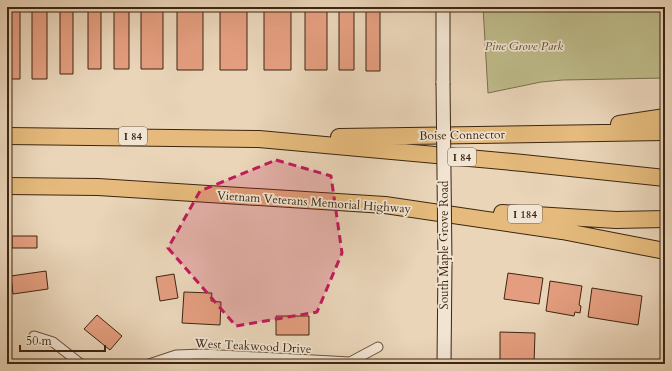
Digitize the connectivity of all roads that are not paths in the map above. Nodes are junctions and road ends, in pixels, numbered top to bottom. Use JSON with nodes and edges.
{"nodes":[{"id":1,"x":443,"y":7,"type":"edge"},
{"id":2,"x":665,"y":117,"type":"edge"},
{"id":3,"x":665,"y":132,"type":"edge"},
{"id":4,"x":558,"y":133,"type":"junction"},
{"id":5,"x":7,"y":136,"type":"edge"},
{"id":6,"x":259,"y":139,"type":"junction"},
{"id":7,"x":665,"y":178,"type":"edge"},
{"id":8,"x":7,"y":186,"type":"edge"},
{"id":9,"x":385,"y":205,"type":"junction"},
{"id":10,"x":665,"y":219,"type":"edge"},
{"id":11,"x":665,"y":251,"type":"edge"},
{"id":12,"x":665,"y":316,"type":"edge"},
{"id":13,"x":34,"y":336,"type":"dead end"},
{"id":14,"x":378,"y":347,"type":"dead end"},
{"id":15,"x":82,"y":364,"type":"edge"},
{"id":16,"x":149,"y":364,"type":"edge"},
{"id":17,"x":444,"y":364,"type":"edge"},
{"id":18,"x":664,"y":364,"type":"edge"}],
"edges":[{"from":1,"to":17,"type":"main road","name":"South Maple Grove Road","bridge":true},
{"from":2,"to":4,"type":"highway"},
{"from":3,"to":4,"type":"highway","name":"Boise Connector"},
{"from":4,"to":6,"type":"highway","name":"Boise Connector"},
{"from":5,"to":6,"type":"highway","number":"I 84"},
{"from":6,"to":7,"type":"highway","number":"I 84"},
{"from":8,"to":9,"type":"highway","name":"Vietnam Veterans Memorial Highway"},
{"from":9,"to":10,"type":"highway","number":"I 184"},
{"from":9,"to":11,"type":"highway","name":"Vietnam Veterans Memorial Highway"},
{"from":12,"to":18,"type":"lane"},
{"from":13,"to":15,"type":"street"},
{"from":14,"to":16,"type":"street","name":"West Teakwood Drive"}]}
